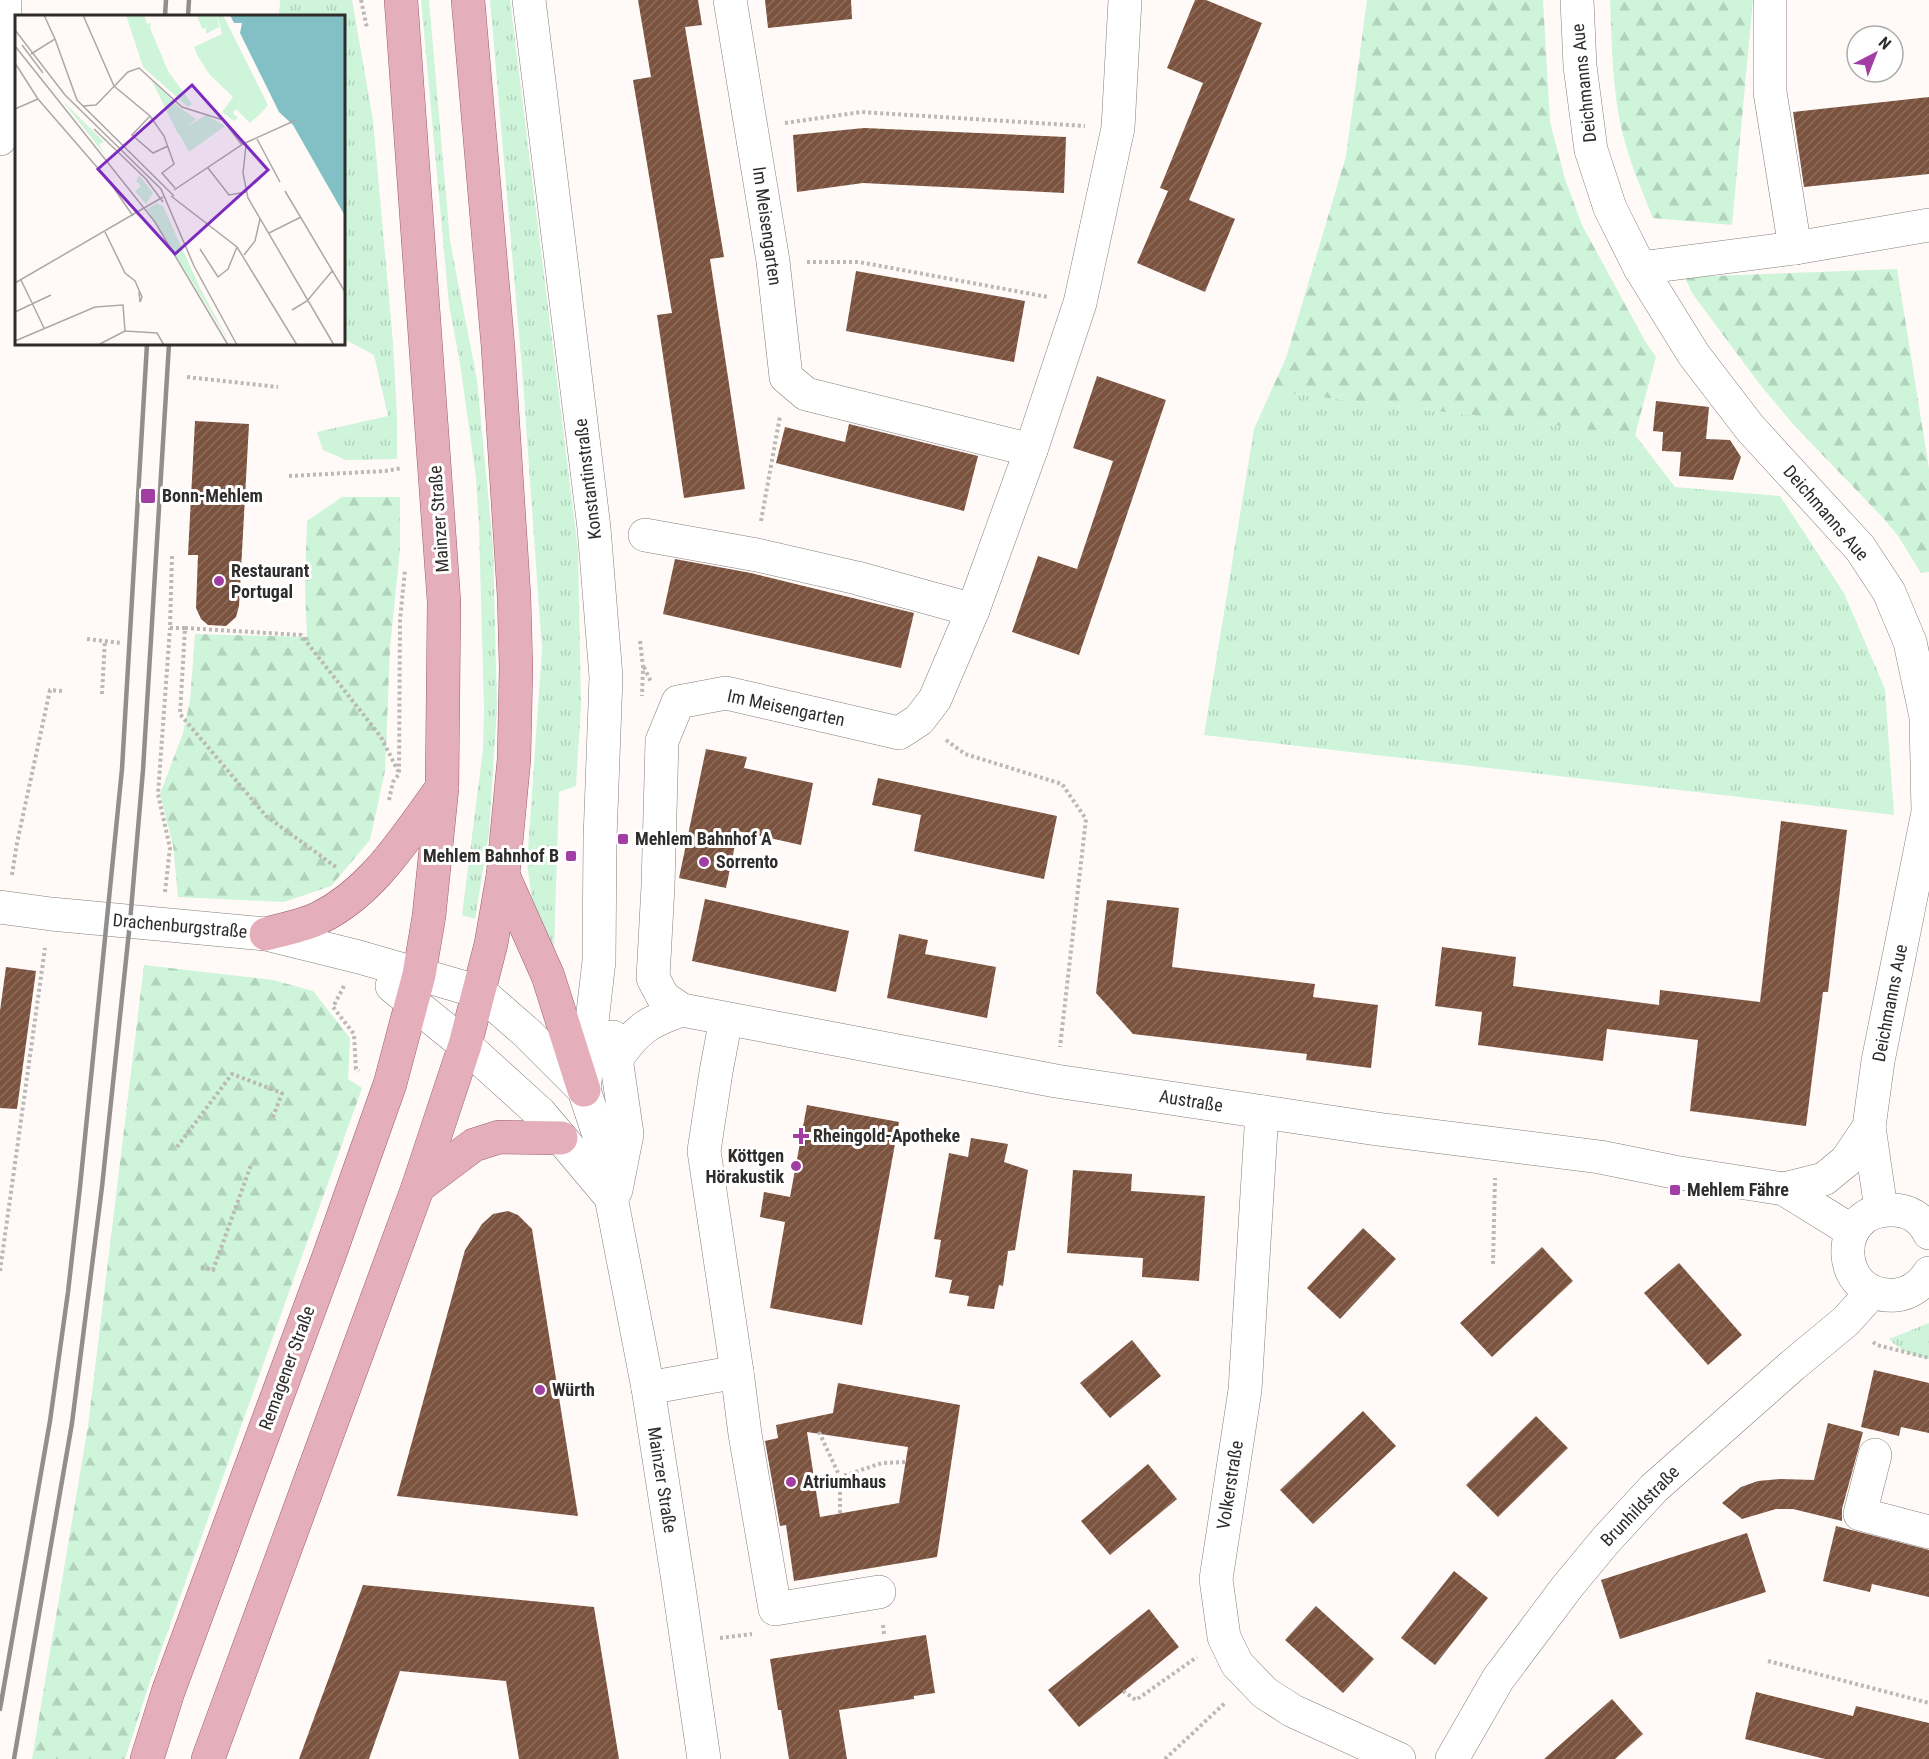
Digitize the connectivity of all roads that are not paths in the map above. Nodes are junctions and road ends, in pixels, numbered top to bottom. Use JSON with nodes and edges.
{"nodes":[{"id":1,"x":5,"y":0,"type":"edge"},
{"id":2,"x":401,"y":0,"type":"edge"},
{"id":3,"x":468,"y":0,"type":"edge"},
{"id":4,"x":529,"y":0,"type":"edge"},
{"id":5,"x":730,"y":0,"type":"edge"},
{"id":6,"x":1125,"y":0,"type":"edge"},
{"id":7,"x":1577,"y":0,"type":"edge"},
{"id":8,"x":1770,"y":0,"type":"edge"},
{"id":9,"x":1,"y":49,"type":"edge"},
{"id":10,"x":0,"y":139,"type":"edge"},
{"id":11,"x":1929,"y":225,"type":"edge"},
{"id":12,"x":1795,"y":248,"type":"junction"},
{"id":13,"x":1640,"y":267,"type":"junction"},
{"id":14,"x":1031,"y":450,"type":"junction"},
{"id":15,"x":645,"y":535,"type":"dead end"},
{"id":16,"x":973,"y":610,"type":"junction"},
{"id":17,"x":441,"y":788,"type":"junction"},
{"id":18,"x":503,"y":875,"type":"junction"},
{"id":19,"x":4,"y":908,"type":"edge"},
{"id":20,"x":266,"y":934,"type":"junction"},
{"id":21,"x":599,"y":961,"type":"junction"},
{"id":22,"x":415,"y":989,"type":"junction"},
{"id":23,"x":480,"y":992,"type":"junction"},
{"id":24,"x":682,"y":1010,"type":"junction"},
{"id":25,"x":726,"y":1018,"type":"junction"},
{"id":26,"x":465,"y":1045,"type":"junction"},
{"id":27,"x":617,"y":1058,"type":"junction"},
{"id":28,"x":584,"y":1090,"type":"junction"},
{"id":29,"x":1262,"y":1112,"type":"junction"},
{"id":30,"x":1869,"y":1127,"type":"junction"},
{"id":31,"x":561,"y":1138,"type":"junction"},
{"id":32,"x":418,"y":1186,"type":"junction"},
{"id":33,"x":1784,"y":1189,"type":"junction"},
{"id":34,"x":612,"y":1200,"type":"junction"},
{"id":35,"x":1881,"y":1209,"type":"junction"},
{"id":36,"x":1852,"y":1232,"type":"junction"},
{"id":37,"x":1929,"y":1233,"type":"edge"},
{"id":38,"x":1929,"y":1273,"type":"edge"},
{"id":39,"x":1872,"y":1292,"type":"junction"},
{"id":40,"x":737,"y":1372,"type":"junction"},
{"id":41,"x":648,"y":1388,"type":"junction"},
{"id":42,"x":1875,"y":1455,"type":"dead end"},
{"id":43,"x":1929,"y":1532,"type":"edge"},
{"id":44,"x":879,"y":1592,"type":"dead end"},
{"id":45,"x":147,"y":1759,"type":"edge"},
{"id":46,"x":208,"y":1759,"type":"edge"},
{"id":47,"x":704,"y":1759,"type":"edge"},
{"id":48,"x":1399,"y":1759,"type":"edge"},
{"id":49,"x":1452,"y":1759,"type":"edge"}],
"edges":[{"from":1,"to":9,"type":"street"},
{"from":2,"to":17,"type":"main road","name":"Mainzer Straße"},
{"from":3,"to":18,"type":"main road"},
{"from":4,"to":21,"type":"street","name":"Konstantinstraße"},
{"from":5,"to":14,"type":"street","name":"Im Meisengarten"},
{"from":6,"to":14,"type":"street","name":"Im Meisengarten"},
{"from":7,"to":13,"type":"street","name":"Deichmanns Aue"},
{"from":8,"to":12,"type":"street"},
{"from":9,"to":10,"type":"street"},
{"from":11,"to":12,"type":"street"},
{"from":12,"to":13,"type":"street"},
{"from":13,"to":30,"type":"street","name":"Deichmanns Aue"},
{"from":14,"to":16,"type":"street","name":"Im Meisengarten"},
{"from":15,"to":16,"type":"street"},
{"from":16,"to":24,"type":"street","name":"Im Meisengarten"},
{"from":17,"to":20,"type":"main road"},
{"from":17,"to":22,"type":"main road","name":"Mainzer Straße"},
{"from":18,"to":23,"type":"main road"},
{"from":18,"to":28,"type":"main road"},
{"from":19,"to":20,"type":"street","name":"Drachenburgstraße"},
{"from":20,"to":22,"type":"street","name":"Drachenburgstraße"},
{"from":21,"to":27,"type":"street","name":"Konstantinstraße"},
{"from":21,"to":28,"type":"street","name":"Konstantinstraße"},
{"from":22,"to":23,"type":"street","name":"Mainzer Straße"},
{"from":22,"to":26,"type":"street","name":"Mainzer Straße"},
{"from":22,"to":45,"type":"main road","name":"Remagener Straße"},
{"from":23,"to":26,"type":"main road"},
{"from":23,"to":28,"type":"street","name":"Mainzer Straße"},
{"from":24,"to":25,"type":"street","name":"Austraße"},
{"from":24,"to":27,"type":"street","name":"Austraße"},
{"from":25,"to":29,"type":"street","name":"Austraße"},
{"from":25,"to":40,"type":"street"},
{"from":26,"to":31,"type":"street","name":"Mainzer Straße"},
{"from":26,"to":32,"type":"main road"},
{"from":27,"to":34,"type":"street","name":"Mainzer Straße"},
{"from":28,"to":34,"type":"street","name":"Mainzer Straße"},
{"from":29,"to":33,"type":"street","name":"Austraße"},
{"from":29,"to":48,"type":"street","name":"Volkerstraße"},
{"from":30,"to":33,"type":"street","name":"Austraße"},
{"from":30,"to":35,"type":"street","name":"Deichmanns Aue"},
{"from":31,"to":32,"type":"main road"},
{"from":31,"to":34,"type":"street","name":"Mainzer Straße"},
{"from":32,"to":46,"type":"main road"},
{"from":33,"to":36,"type":"street","name":"Austraße"},
{"from":34,"to":41,"type":"street","name":"Mainzer Straße"},
{"from":35,"to":36,"type":"street"},
{"from":35,"to":37,"type":"street"},
{"from":36,"to":39,"type":"street"},
{"from":38,"to":39,"type":"street"},
{"from":39,"to":49,"type":"street","name":"Brunhildstraße"},
{"from":40,"to":41,"type":"street"},
{"from":40,"to":44,"type":"street"},
{"from":41,"to":47,"type":"street","name":"Mainzer Straße"},
{"from":42,"to":43,"type":"street"}]}
